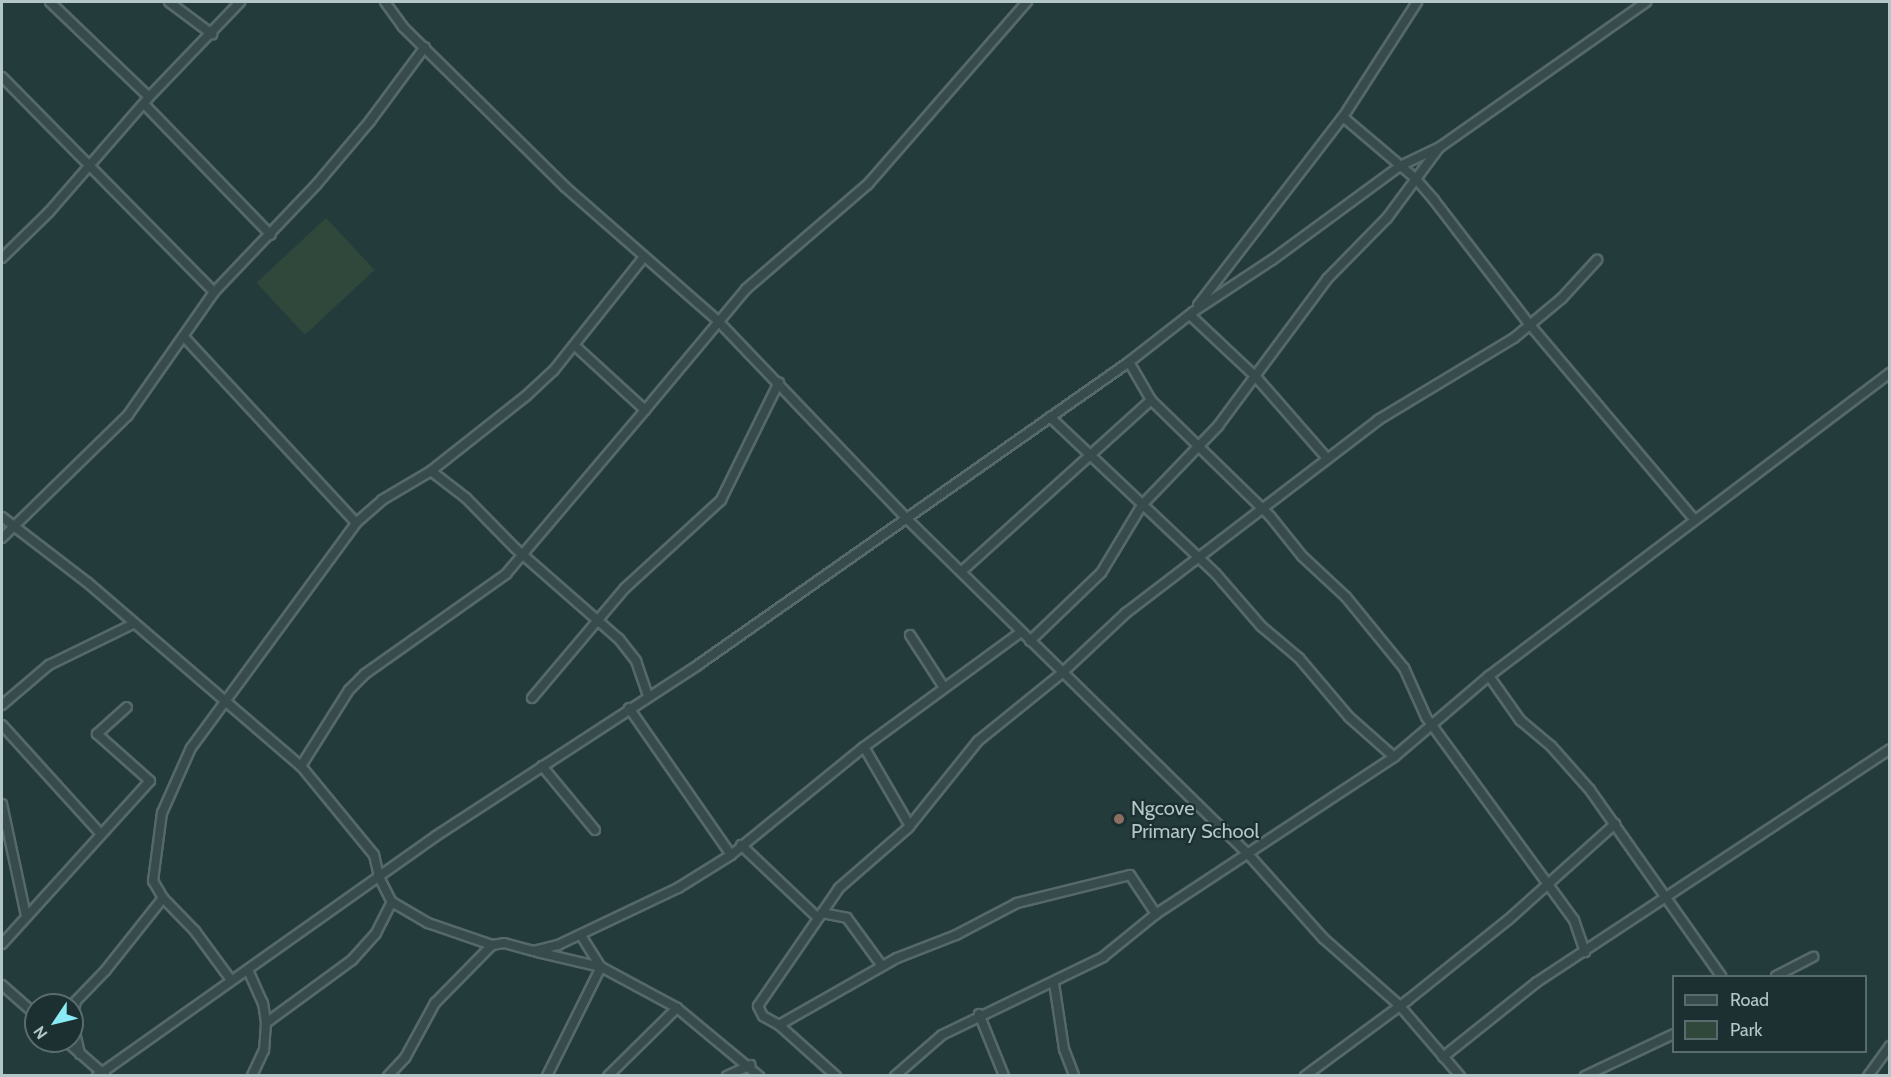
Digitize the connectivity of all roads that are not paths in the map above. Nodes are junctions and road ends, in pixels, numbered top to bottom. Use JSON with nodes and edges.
{"nodes":[{"id":1,"x":50,"y":2,"type":"edge"},
{"id":2,"x":169,"y":2,"type":"edge"},
{"id":3,"x":240,"y":2,"type":"edge"},
{"id":4,"x":385,"y":2,"type":"edge"},
{"id":5,"x":1027,"y":2,"type":"edge"},
{"id":6,"x":1417,"y":2,"type":"edge"},
{"id":7,"x":1646,"y":2,"type":"edge"},
{"id":8,"x":212,"y":34,"type":"junction"},
{"id":9,"x":425,"y":47,"type":"junction"},
{"id":10,"x":2,"y":77,"type":"edge"},
{"id":11,"x":146,"y":101,"type":"junction"},
{"id":12,"x":1342,"y":117,"type":"junction"},
{"id":13,"x":1440,"y":147,"type":"junction"},
{"id":14,"x":1400,"y":166,"type":"junction"},
{"id":15,"x":89,"y":168,"type":"junction"},
{"id":16,"x":1415,"y":178,"type":"junction"},
{"id":17,"x":271,"y":235,"type":"junction"},
{"id":18,"x":644,"y":257,"type":"junction"},
{"id":19,"x":2,"y":258,"type":"edge"},
{"id":20,"x":1598,"y":260,"type":"dead end"},
{"id":21,"x":214,"y":292,"type":"junction"},
{"id":22,"x":1192,"y":313,"type":"junction"},
{"id":23,"x":718,"y":321,"type":"junction"},
{"id":24,"x":1530,"y":325,"type":"junction"},
{"id":25,"x":184,"y":337,"type":"junction"},
{"id":26,"x":574,"y":345,"type":"junction"},
{"id":27,"x":1129,"y":362,"type":"junction"},
{"id":28,"x":1890,"y":373,"type":"edge"},
{"id":29,"x":1256,"y":377,"type":"junction"},
{"id":30,"x":779,"y":382,"type":"junction"},
{"id":31,"x":1151,"y":400,"type":"junction"},
{"id":32,"x":645,"y":410,"type":"junction"},
{"id":33,"x":1050,"y":417,"type":"junction"},
{"id":34,"x":1198,"y":447,"type":"junction"},
{"id":35,"x":1088,"y":455,"type":"junction"},
{"id":36,"x":1327,"y":458,"type":"junction"},
{"id":37,"x":431,"y":471,"type":"junction"},
{"id":38,"x":1142,"y":505,"type":"junction"},
{"id":39,"x":1260,"y":508,"type":"junction"},
{"id":40,"x":2,"y":517,"type":"edge"},
{"id":41,"x":905,"y":517,"type":"junction"},
{"id":42,"x":1695,"y":520,"type":"junction"},
{"id":43,"x":356,"y":524,"type":"junction"},
{"id":44,"x":12,"y":528,"type":"junction"},
{"id":45,"x":2,"y":538,"type":"edge"},
{"id":46,"x":525,"y":554,"type":"junction"},
{"id":47,"x":1195,"y":558,"type":"junction"},
{"id":48,"x":962,"y":571,"type":"junction"},
{"id":49,"x":598,"y":620,"type":"junction"},
{"id":50,"x":133,"y":624,"type":"junction"},
{"id":51,"x":1021,"y":632,"type":"junction"},
{"id":52,"x":910,"y":635,"type":"dead end"},
{"id":53,"x":1030,"y":641,"type":"junction"},
{"id":54,"x":1062,"y":673,"type":"junction"},
{"id":55,"x":1489,"y":676,"type":"junction"},
{"id":56,"x":944,"y":686,"type":"junction"},
{"id":57,"x":648,"y":696,"type":"junction"},
{"id":58,"x":532,"y":698,"type":"dead end"},
{"id":59,"x":225,"y":700,"type":"junction"},
{"id":60,"x":2,"y":705,"type":"edge"},
{"id":61,"x":127,"y":707,"type":"dead end"},
{"id":62,"x":629,"y":708,"type":"junction"},
{"id":63,"x":2,"y":724,"type":"edge"},
{"id":64,"x":1432,"y":724,"type":"junction"},
{"id":65,"x":864,"y":747,"type":"junction"},
{"id":66,"x":1890,"y":749,"type":"edge"},
{"id":67,"x":1394,"y":757,"type":"junction"},
{"id":68,"x":301,"y":765,"type":"junction"},
{"id":69,"x":542,"y":766,"type":"junction"},
{"id":70,"x":2,"y":804,"type":"edge"},
{"id":71,"x":1615,"y":824,"type":"junction"},
{"id":72,"x":910,"y":826,"type":"junction"},
{"id":73,"x":596,"y":830,"type":"dead end"},
{"id":74,"x":101,"y":834,"type":"junction"},
{"id":75,"x":741,"y":845,"type":"junction"},
{"id":76,"x":1248,"y":854,"type":"junction"},
{"id":77,"x":731,"y":855,"type":"junction"},
{"id":78,"x":379,"y":877,"type":"junction"},
{"id":79,"x":1549,"y":885,"type":"junction"},
{"id":80,"x":1666,"y":893,"type":"junction"},
{"id":81,"x":163,"y":898,"type":"junction"},
{"id":82,"x":392,"y":902,"type":"junction"},
{"id":83,"x":1156,"y":914,"type":"junction"},
{"id":84,"x":820,"y":915,"type":"junction"},
{"id":85,"x":26,"y":916,"type":"junction"},
{"id":86,"x":582,"y":937,"type":"junction"},
{"id":87,"x":2,"y":944,"type":"edge"},
{"id":88,"x":492,"y":945,"type":"junction"},
{"id":89,"x":534,"y":951,"type":"junction"},
{"id":90,"x":1585,"y":952,"type":"junction"},
{"id":91,"x":1813,"y":957,"type":"dead end"},
{"id":92,"x":882,"y":966,"type":"junction"},
{"id":93,"x":601,"y":968,"type":"junction"},
{"id":94,"x":248,"y":970,"type":"junction"},
{"id":95,"x":1719,"y":975,"type":"edge"},
{"id":96,"x":1778,"y":975,"type":"edge"},
{"id":97,"x":231,"y":980,"type":"junction"},
{"id":98,"x":1054,"y":983,"type":"junction"},
{"id":99,"x":2,"y":985,"type":"edge"},
{"id":100,"x":24,"y":1004,"type":"edge"},
{"id":101,"x":1399,"y":1005,"type":"junction"},
{"id":102,"x":677,"y":1008,"type":"junction"},
{"id":103,"x":979,"y":1014,"type":"junction"},
{"id":104,"x":266,"y":1023,"type":"junction"},
{"id":105,"x":779,"y":1025,"type":"junction"},
{"id":106,"x":1672,"y":1035,"type":"edge"},
{"id":107,"x":1890,"y":1046,"type":"edge"},
{"id":108,"x":80,"y":1054,"type":"joint"},
{"id":109,"x":1443,"y":1058,"type":"junction"},
{"id":110,"x":750,"y":1065,"type":"junction"},
{"id":111,"x":101,"y":1074,"type":"edge"},
{"id":112,"x":1074,"y":1075,"type":"edge"},
{"id":113,"x":252,"y":1076,"type":"edge"},
{"id":114,"x":388,"y":1076,"type":"edge"},
{"id":115,"x":547,"y":1076,"type":"edge"},
{"id":116,"x":608,"y":1076,"type":"edge"},
{"id":117,"x":727,"y":1076,"type":"edge"},
{"id":118,"x":759,"y":1076,"type":"edge"},
{"id":119,"x":836,"y":1076,"type":"edge"},
{"id":120,"x":895,"y":1076,"type":"edge"},
{"id":121,"x":1004,"y":1076,"type":"edge"},
{"id":122,"x":1305,"y":1076,"type":"edge"},
{"id":123,"x":1460,"y":1076,"type":"edge"},
{"id":124,"x":1585,"y":1076,"type":"edge"},
{"id":125,"x":1868,"y":1076,"type":"edge"}],
"edges":[{"from":1,"to":11,"type":"street"},
{"from":2,"to":8,"type":"street"},
{"from":3,"to":8,"type":"street"},
{"from":4,"to":9,"type":"street"},
{"from":5,"to":23,"type":"street"},
{"from":6,"to":12,"type":"street"},
{"from":7,"to":13,"type":"street"},
{"from":8,"to":11,"type":"street"},
{"from":9,"to":17,"type":"street"},
{"from":9,"to":18,"type":"street"},
{"from":10,"to":15,"type":"street"},
{"from":11,"to":15,"type":"street"},
{"from":11,"to":17,"type":"street"},
{"from":12,"to":14,"type":"street"},
{"from":12,"to":22,"type":"street"},
{"from":13,"to":14,"type":"street"},
{"from":13,"to":16,"type":"street"},
{"from":14,"to":16,"type":"street"},
{"from":14,"to":22,"type":"street"},
{"from":15,"to":19,"type":"street"},
{"from":15,"to":21,"type":"street"},
{"from":16,"to":24,"type":"street"},
{"from":16,"to":29,"type":"street"},
{"from":17,"to":21,"type":"street"},
{"from":18,"to":23,"type":"street"},
{"from":18,"to":26,"type":"street"},
{"from":20,"to":24,"type":"street"},
{"from":21,"to":25,"type":"street"},
{"from":22,"to":27,"type":"street"},
{"from":22,"to":29,"type":"street"},
{"from":23,"to":30,"type":"street"},
{"from":23,"to":32,"type":"street"},
{"from":24,"to":36,"type":"street"},
{"from":24,"to":42,"type":"street"},
{"from":25,"to":43,"type":"street"},
{"from":25,"to":44,"type":"street"},
{"from":26,"to":32,"type":"street"},
{"from":26,"to":37,"type":"street"},
{"from":27,"to":31,"type":"street"},
{"from":27,"to":33,"type":"street"},
{"from":28,"to":42,"type":"street"},
{"from":29,"to":34,"type":"street"},
{"from":29,"to":36,"type":"street"},
{"from":30,"to":41,"type":"street"},
{"from":30,"to":49,"type":"street"},
{"from":31,"to":34,"type":"street"},
{"from":31,"to":35,"type":"street"},
{"from":32,"to":46,"type":"street"},
{"from":33,"to":35,"type":"street"},
{"from":33,"to":41,"type":"street"},
{"from":34,"to":38,"type":"street"},
{"from":34,"to":39,"type":"street"},
{"from":35,"to":38,"type":"street"},
{"from":35,"to":48,"type":"street"},
{"from":36,"to":39,"type":"street"},
{"from":37,"to":43,"type":"street"},
{"from":37,"to":46,"type":"street"},
{"from":38,"to":47,"type":"street"},
{"from":38,"to":53,"type":"street"},
{"from":39,"to":47,"type":"street"},
{"from":39,"to":64,"type":"street"},
{"from":40,"to":44,"type":"street"},
{"from":41,"to":48,"type":"street"},
{"from":41,"to":57,"type":"street"},
{"from":42,"to":55,"type":"street"},
{"from":43,"to":59,"type":"street"},
{"from":44,"to":45,"type":"street"},
{"from":44,"to":50,"type":"street"},
{"from":46,"to":49,"type":"street"},
{"from":46,"to":68,"type":"street"},
{"from":47,"to":54,"type":"street"},
{"from":47,"to":67,"type":"street"},
{"from":48,"to":51,"type":"street"},
{"from":49,"to":57,"type":"street"},
{"from":49,"to":58,"type":"street"},
{"from":50,"to":59,"type":"street"},
{"from":50,"to":60,"type":"street"},
{"from":51,"to":53,"type":"street"},
{"from":51,"to":56,"type":"street"},
{"from":52,"to":56,"type":"street"},
{"from":53,"to":54,"type":"street"},
{"from":54,"to":72,"type":"street"},
{"from":54,"to":76,"type":"street"},
{"from":55,"to":64,"type":"street"},
{"from":55,"to":71,"type":"street"},
{"from":56,"to":65,"type":"street"},
{"from":57,"to":62,"type":"street"},
{"from":59,"to":68,"type":"street"},
{"from":59,"to":81,"type":"street"},
{"from":61,"to":74,"type":"street"},
{"from":62,"to":69,"type":"street"},
{"from":62,"to":77,"type":"street"},
{"from":63,"to":74,"type":"street"},
{"from":64,"to":67,"type":"street"},
{"from":64,"to":79,"type":"street"},
{"from":65,"to":72,"type":"street"},
{"from":65,"to":75,"type":"street"},
{"from":66,"to":80,"type":"street"},
{"from":67,"to":76,"type":"street"},
{"from":68,"to":78,"type":"street"},
{"from":69,"to":73,"type":"street"},
{"from":69,"to":78,"type":"street"},
{"from":70,"to":85,"type":"street"},
{"from":71,"to":79,"type":"street"},
{"from":71,"to":80,"type":"street"},
{"from":72,"to":84,"type":"street"},
{"from":74,"to":85,"type":"street"},
{"from":75,"to":77,"type":"street"},
{"from":75,"to":84,"type":"street"},
{"from":76,"to":83,"type":"street"},
{"from":76,"to":101,"type":"street"},
{"from":77,"to":86,"type":"street"},
{"from":78,"to":82,"type":"street"},
{"from":78,"to":94,"type":"street"},
{"from":79,"to":90,"type":"street"},
{"from":79,"to":101,"type":"street"},
{"from":80,"to":90,"type":"street"},
{"from":80,"to":95,"type":"street"},
{"from":81,"to":97,"type":"street"},
{"from":81,"to":108,"type":"street"},
{"from":82,"to":88,"type":"street"},
{"from":82,"to":104,"type":"street"},
{"from":83,"to":92,"type":"street"},
{"from":83,"to":98,"type":"street"},
{"from":84,"to":92,"type":"street"},
{"from":84,"to":105,"type":"street"},
{"from":85,"to":87,"type":"street"},
{"from":86,"to":89,"type":"street"},
{"from":86,"to":93,"type":"street"},
{"from":88,"to":89,"type":"street"},
{"from":88,"to":114,"type":"street"},
{"from":89,"to":93,"type":"street"},
{"from":90,"to":109,"type":"street"},
{"from":91,"to":96,"type":"street"},
{"from":92,"to":105,"type":"street"},
{"from":93,"to":102,"type":"street"},
{"from":93,"to":115,"type":"street"},
{"from":94,"to":97,"type":"street"},
{"from":94,"to":104,"type":"street"},
{"from":97,"to":111,"type":"street"},
{"from":98,"to":103,"type":"street"},
{"from":98,"to":112,"type":"street"},
{"from":99,"to":100,"type":"street"},
{"from":101,"to":109,"type":"street"},
{"from":101,"to":122,"type":"street"},
{"from":102,"to":110,"type":"street"},
{"from":102,"to":116,"type":"street"},
{"from":103,"to":120,"type":"street"},
{"from":103,"to":121,"type":"street"},
{"from":104,"to":113,"type":"street"},
{"from":105,"to":119,"type":"street"},
{"from":106,"to":124,"type":"street"},
{"from":107,"to":125,"type":"street"},
{"from":108,"to":111,"type":"street"},
{"from":109,"to":123,"type":"street"},
{"from":110,"to":117,"type":"street"},
{"from":110,"to":118,"type":"street"}]}
